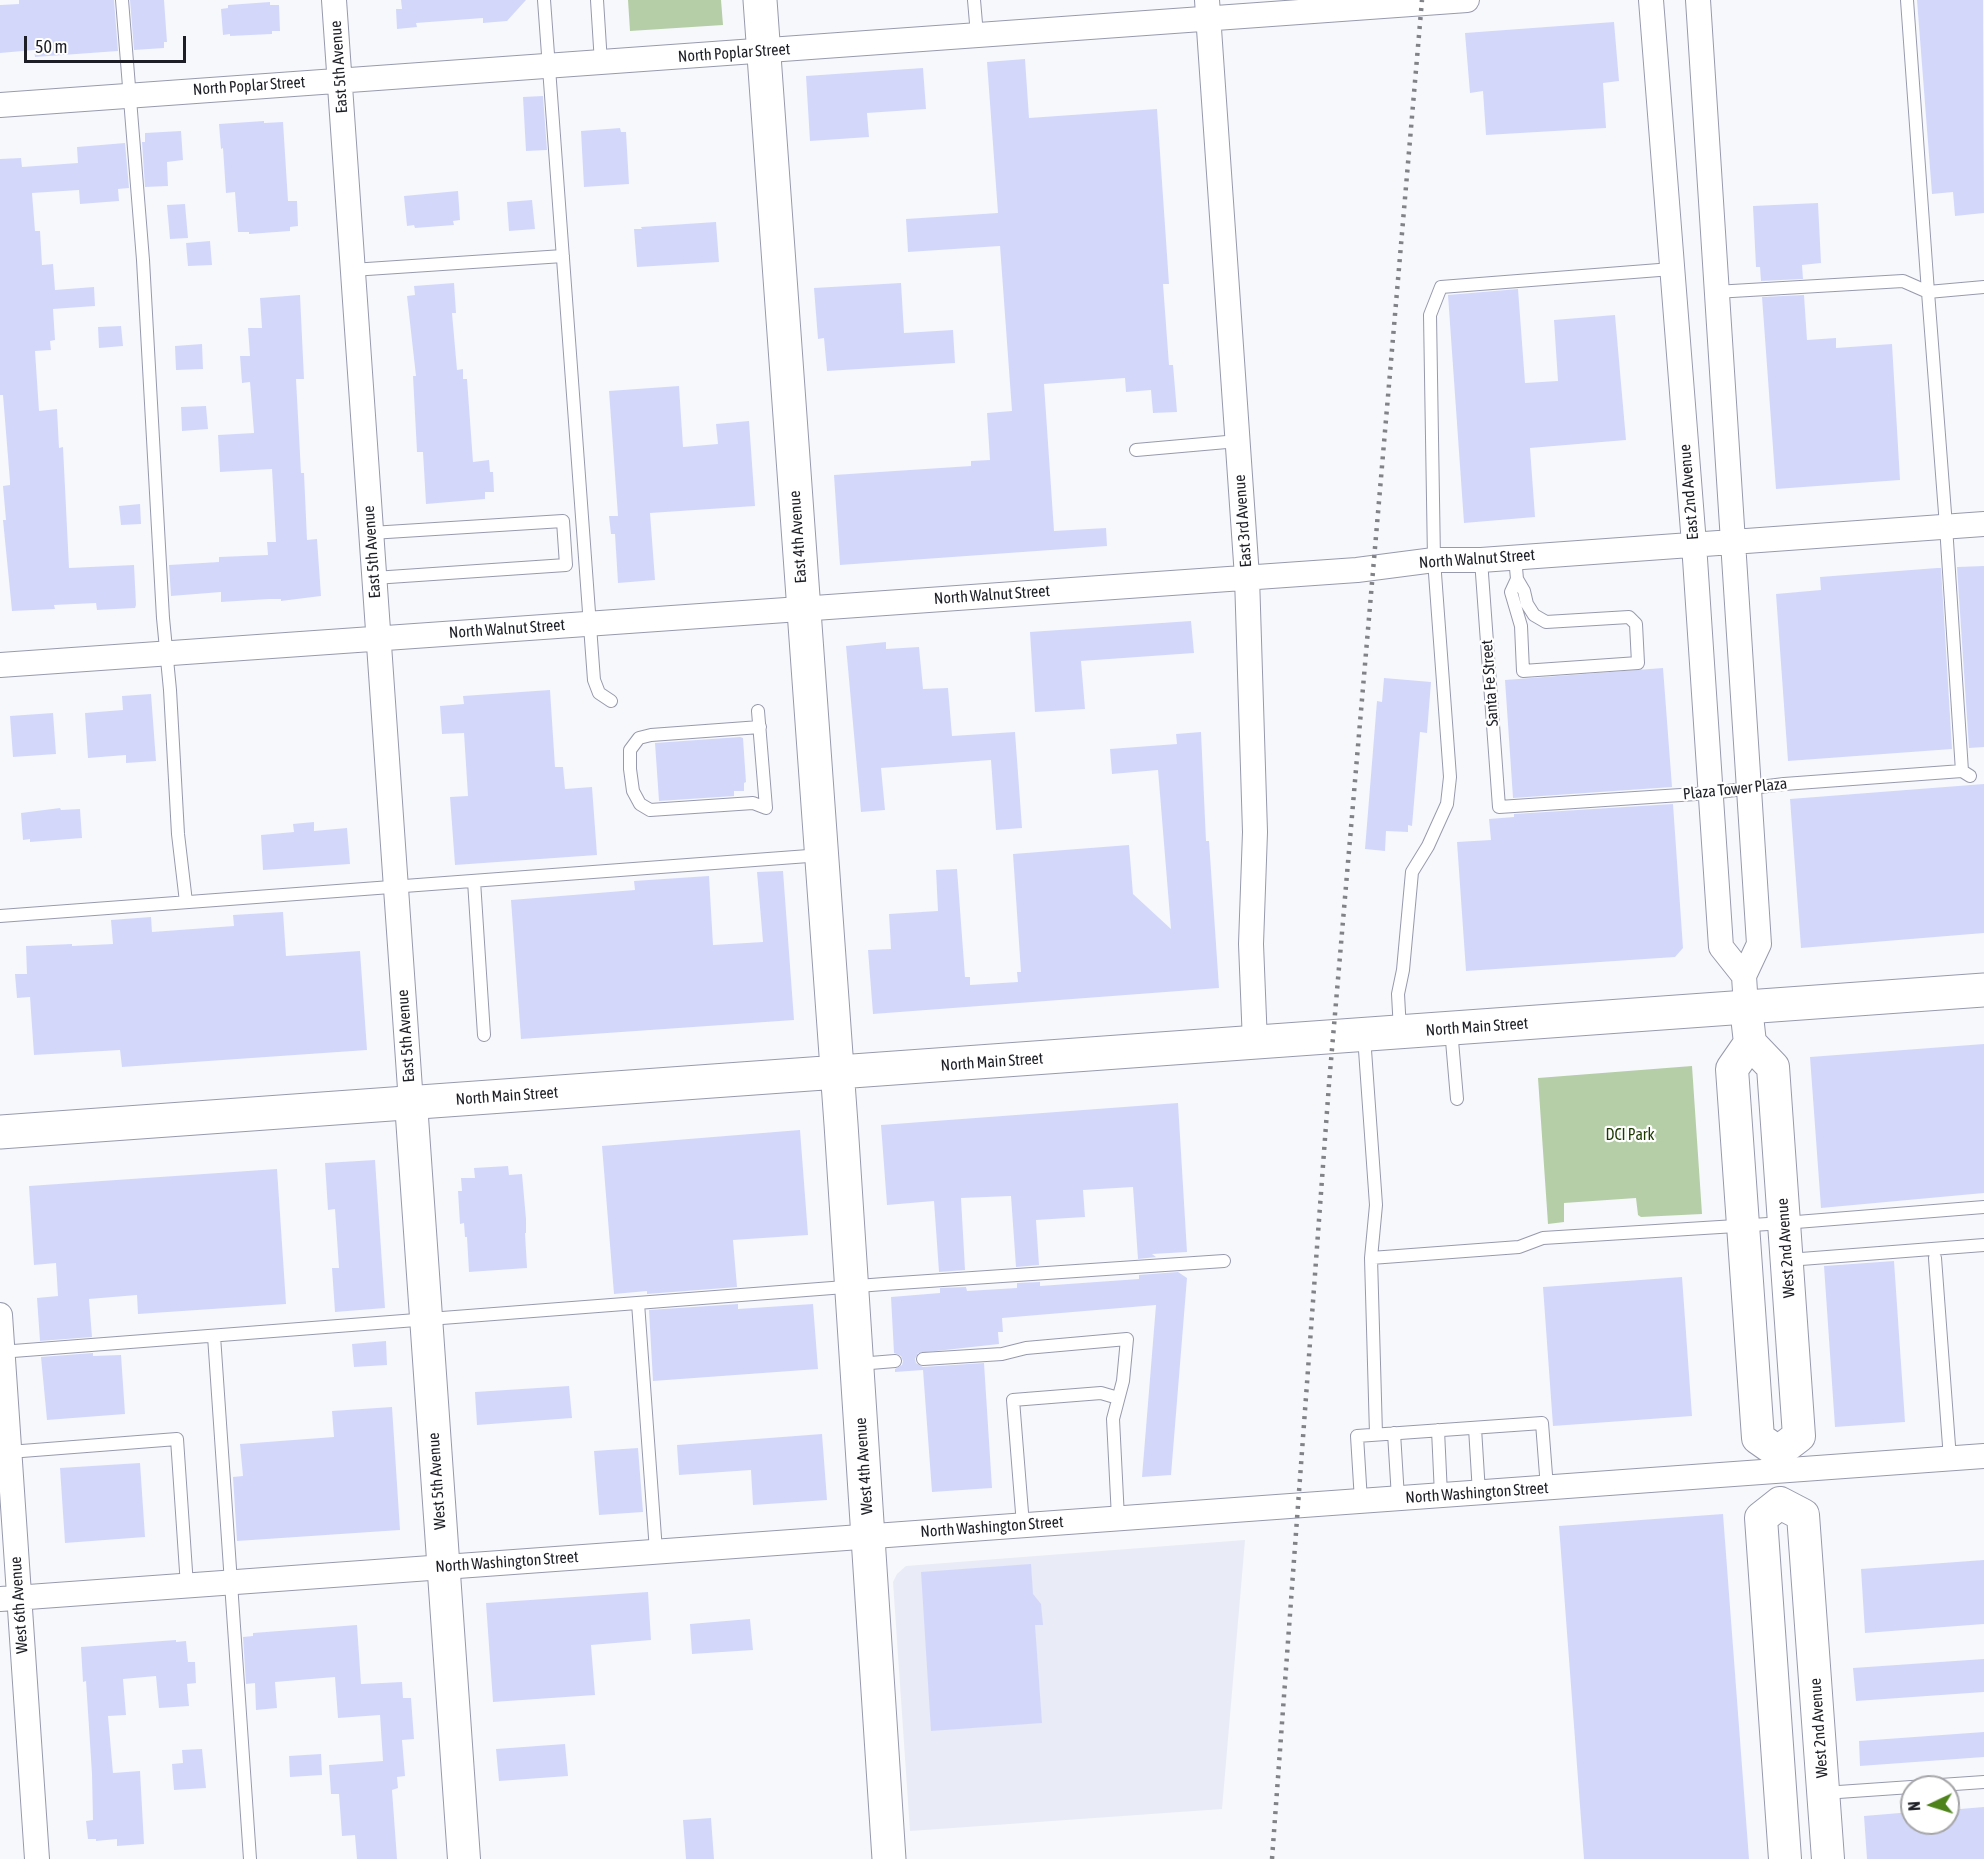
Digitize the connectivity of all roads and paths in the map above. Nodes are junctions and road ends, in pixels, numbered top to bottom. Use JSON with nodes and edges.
{"nodes":[{"id":1,"x":123,"y":0,"type":"edge"},
{"id":2,"x":334,"y":0,"type":"edge"},
{"id":3,"x":544,"y":0,"type":"edge"},
{"id":4,"x":597,"y":0,"type":"edge"},
{"id":5,"x":760,"y":0,"type":"edge"},
{"id":6,"x":974,"y":0,"type":"edge"},
{"id":7,"x":1467,"y":0,"type":"edge"},
{"id":8,"x":1651,"y":0,"type":"edge"},
{"id":9,"x":1698,"y":0,"type":"edge"},
{"id":10,"x":1907,"y":0,"type":"edge"},
{"id":11,"x":1208,"y":9,"type":"edge"},
{"id":12,"x":977,"y":34,"type":"junction"},
{"id":13,"x":764,"y":51,"type":"junction"},
{"id":14,"x":601,"y":63,"type":"junction"},
{"id":15,"x":549,"y":65,"type":"junction"},
{"id":16,"x":340,"y":80,"type":"junction"},
{"id":17,"x":130,"y":95,"type":"junction"},
{"id":18,"x":0,"y":105,"type":"edge"},
{"id":19,"x":563,"y":256,"type":"junction"},
{"id":20,"x":352,"y":270,"type":"junction"},
{"id":21,"x":1672,"y":270,"type":"junction"},
{"id":22,"x":1984,"y":287,"type":"edge"},
{"id":23,"x":1715,"y":292,"type":"junction"},
{"id":24,"x":1928,"y":292,"type":"junction"},
{"id":25,"x":1238,"y":441,"type":"junction"},
{"id":26,"x":1136,"y":450,"type":"dead end"},
{"id":27,"x":1984,"y":524,"type":"edge"},
{"id":28,"x":1946,"y":526,"type":"junction"},
{"id":29,"x":371,"y":533,"type":"junction"},
{"id":30,"x":1733,"y":542,"type":"junction"},
{"id":31,"x":1694,"y":544,"type":"junction"},
{"id":32,"x":1481,"y":560,"type":"junction"},
{"id":33,"x":1434,"y":561,"type":"junction"},
{"id":34,"x":1516,"y":568,"type":"junction"},
{"id":35,"x":1247,"y":577,"type":"junction"},
{"id":36,"x":374,"y":578,"type":"junction"},
{"id":37,"x":803,"y":608,"type":"junction"},
{"id":38,"x":591,"y":623,"type":"junction"},
{"id":39,"x":379,"y":638,"type":"junction"},
{"id":40,"x":166,"y":653,"type":"junction"},
{"id":41,"x":0,"y":665,"type":"edge"},
{"id":42,"x":611,"y":701,"type":"dead end"},
{"id":43,"x":758,"y":711,"type":"dead end"},
{"id":44,"x":760,"y":727,"type":"junction"},
{"id":45,"x":1749,"y":788,"type":"junction"},
{"id":46,"x":1711,"y":793,"type":"junction"},
{"id":47,"x":1499,"y":807,"type":"joint"},
{"id":48,"x":822,"y":855,"type":"junction"},
{"id":49,"x":474,"y":881,"type":"junction"},
{"id":50,"x":395,"y":887,"type":"junction"},
{"id":51,"x":186,"y":902,"type":"junction"},
{"id":52,"x":0,"y":915,"type":"edge"},
{"id":53,"x":1984,"y":990,"type":"edge"},
{"id":54,"x":1745,"y":992,"type":"junction"},
{"id":55,"x":1451,"y":1029,"type":"junction"},
{"id":56,"x":1401,"y":1032,"type":"junction"},
{"id":57,"x":484,"y":1035,"type":"dead end"},
{"id":58,"x":1364,"y":1035,"type":"junction"},
{"id":59,"x":1254,"y":1043,"type":"junction"},
{"id":60,"x":1750,"y":1043,"type":"junction"},
{"id":61,"x":838,"y":1073,"type":"junction"},
{"id":62,"x":1456,"y":1099,"type":"dead end"},
{"id":63,"x":411,"y":1103,"type":"junction"},
{"id":64,"x":0,"y":1132,"type":"edge"},
{"id":65,"x":1984,"y":1207,"type":"edge"},
{"id":66,"x":1784,"y":1223,"type":"junction"},
{"id":67,"x":1743,"y":1225,"type":"junction"},
{"id":68,"x":1984,"y":1245,"type":"edge"},
{"id":69,"x":1371,"y":1258,"type":"junction"},
{"id":70,"x":1935,"y":1258,"type":"dead end"},
{"id":71,"x":1787,"y":1260,"type":"junction"},
{"id":72,"x":1224,"y":1261,"type":"dead end"},
{"id":73,"x":852,"y":1286,"type":"junction"},
{"id":74,"x":638,"y":1303,"type":"junction"},
{"id":75,"x":0,"y":1315,"type":"edge"},
{"id":76,"x":426,"y":1320,"type":"junction"},
{"id":77,"x":214,"y":1336,"type":"junction"},
{"id":78,"x":1,"y":1352,"type":"edge"},
{"id":79,"x":923,"y":1359,"type":"dead end"},
{"id":80,"x":895,"y":1361,"type":"dead end"},
{"id":81,"x":857,"y":1364,"type":"junction"},
{"id":82,"x":1119,"y":1398,"type":"junction"},
{"id":83,"x":1475,"y":1428,"type":"junction"},
{"id":84,"x":1438,"y":1430,"type":"junction"},
{"id":85,"x":1394,"y":1433,"type":"junction"},
{"id":86,"x":1376,"y":1434,"type":"junction"},
{"id":87,"x":9,"y":1452,"type":"junction"},
{"id":88,"x":1984,"y":1456,"type":"edge"},
{"id":89,"x":1950,"y":1458,"type":"junction"},
{"id":90,"x":1778,"y":1461,"type":"junction"},
{"id":91,"x":1547,"y":1488,"type":"junction"},
{"id":92,"x":1479,"y":1493,"type":"junction"},
{"id":93,"x":1441,"y":1495,"type":"junction"},
{"id":94,"x":1398,"y":1498,"type":"junction"},
{"id":95,"x":1361,"y":1501,"type":"junction"},
{"id":96,"x":1780,"y":1503,"type":"junction"},
{"id":97,"x":1118,"y":1518,"type":"junction"},
{"id":98,"x":1023,"y":1525,"type":"junction"},
{"id":99,"x":869,"y":1536,"type":"junction"},
{"id":100,"x":656,"y":1551,"type":"junction"},
{"id":101,"x":443,"y":1566,"type":"junction"},
{"id":102,"x":230,"y":1583,"type":"junction"},
{"id":103,"x":187,"y":1586,"type":"junction"},
{"id":104,"x":9,"y":1599,"type":"edge"},
{"id":105,"x":1984,"y":1782,"type":"edge"},
{"id":106,"x":1824,"y":1793,"type":"junction"},
{"id":107,"x":37,"y":1859,"type":"edge"},
{"id":108,"x":249,"y":1859,"type":"edge"},
{"id":109,"x":464,"y":1859,"type":"edge"},
{"id":110,"x":889,"y":1859,"type":"edge"},
{"id":111,"x":1785,"y":1859,"type":"edge"},
{"id":112,"x":1828,"y":1859,"type":"edge"}],
"edges":[{"from":1,"to":17,"type":"lane"},
{"from":2,"to":16,"type":"street","name":"East 5th Avenue"},
{"from":3,"to":15,"type":"lane"},
{"from":4,"to":14,"type":"lane"},
{"from":5,"to":13,"type":"main road","name":"East 4th Avenue"},
{"from":6,"to":12,"type":"lane"},
{"from":7,"to":11,"type":"street","name":"North Poplar Street"},
{"from":8,"to":21,"type":"street","name":"East 2nd Avenue"},
{"from":9,"to":23,"type":"street"},
{"from":10,"to":24,"type":"lane"},
{"from":11,"to":12,"type":"street","name":"North Poplar Street"},
{"from":11,"to":25,"type":"street","name":"East 3rd Avenue"},
{"from":12,"to":13,"type":"street","name":"North Poplar Street"},
{"from":13,"to":14,"type":"street","name":"North Poplar Street"},
{"from":13,"to":37,"type":"main road","name":"East 4th Avenue"},
{"from":14,"to":15,"type":"street","name":"North Poplar Street"},
{"from":15,"to":16,"type":"street","name":"North Poplar Street"},
{"from":15,"to":19,"type":"lane"},
{"from":16,"to":17,"type":"street","name":"North Poplar Street"},
{"from":16,"to":20,"type":"street","name":"East 5th Avenue"},
{"from":17,"to":18,"type":"street","name":"North Poplar Street"},
{"from":17,"to":40,"type":"lane"},
{"from":19,"to":20,"type":"lane"},
{"from":19,"to":38,"type":"lane"},
{"from":20,"to":29,"type":"street","name":"East 5th Avenue"},
{"from":21,"to":31,"type":"street","name":"East 2nd Avenue"},
{"from":21,"to":33,"type":"lane"},
{"from":22,"to":24,"type":"lane"},
{"from":23,"to":24,"type":"lane"},
{"from":23,"to":30,"type":"street"},
{"from":24,"to":28,"type":"lane"},
{"from":25,"to":26,"type":"lane"},
{"from":25,"to":35,"type":"street","name":"East 3rd Avenue"},
{"from":27,"to":28,"type":"street","name":"North Walnut Street"},
{"from":28,"to":30,"type":"street","name":"North Walnut Street"},
{"from":28,"to":45,"type":"lane","name":"Plaza Tower Plaza"},
{"from":29,"to":36,"type":"street","name":"East 5th Avenue"},
{"from":29,"to":36,"type":"lane"},
{"from":30,"to":31,"type":"street","name":"North Walnut Street"},
{"from":30,"to":45,"type":"street"},
{"from":31,"to":34,"type":"street","name":"North Walnut Street"},
{"from":31,"to":46,"type":"street","name":"East 2nd Avenue"},
{"from":32,"to":33,"type":"street","name":"North Walnut Street"},
{"from":32,"to":34,"type":"street","name":"North Walnut Street"},
{"from":32,"to":47,"type":"lane","name":"Santa Fe Street"},
{"from":33,"to":35,"type":"street","name":"North Walnut Street"},
{"from":33,"to":56,"type":"lane"},
{"from":34,"to":34,"type":"lane"},
{"from":35,"to":37,"type":"street","name":"North Walnut Street"},
{"from":35,"to":59,"type":"street","name":"East 3rd Avenue"},
{"from":36,"to":39,"type":"street","name":"East 5th Avenue"},
{"from":37,"to":38,"type":"street","name":"North Walnut Street"},
{"from":37,"to":48,"type":"main road","name":"East 4th Avenue"},
{"from":38,"to":39,"type":"street","name":"North Walnut Street"},
{"from":38,"to":42,"type":"lane"},
{"from":39,"to":40,"type":"street","name":"North Walnut Street"},
{"from":39,"to":50,"type":"street","name":"East 5th Avenue"},
{"from":40,"to":41,"type":"street","name":"North Walnut Street"},
{"from":40,"to":51,"type":"lane"},
{"from":43,"to":44,"type":"lane"},
{"from":44,"to":44,"type":"lane"},
{"from":45,"to":46,"type":"lane","name":"Plaza Tower Plaza"},
{"from":45,"to":54,"type":"street"},
{"from":46,"to":47,"type":"lane","name":"Plaza Tower Plaza"},
{"from":46,"to":54,"type":"street","name":"East 2nd Avenue"},
{"from":48,"to":49,"type":"lane"},
{"from":48,"to":61,"type":"main road","name":"East 4th Avenue"},
{"from":49,"to":50,"type":"lane"},
{"from":49,"to":57,"type":"lane"},
{"from":50,"to":51,"type":"lane"},
{"from":50,"to":63,"type":"street","name":"East 5th Avenue"},
{"from":51,"to":52,"type":"lane"},
{"from":53,"to":54,"type":"main road","name":"North Main Street"},
{"from":54,"to":55,"type":"main road","name":"North Main Street"},
{"from":54,"to":60,"type":"street"},
{"from":55,"to":56,"type":"main road","name":"North Main Street"},
{"from":55,"to":62,"type":"lane"},
{"from":56,"to":58,"type":"main road","name":"North Main Street"},
{"from":58,"to":59,"type":"main road","name":"North Main Street"},
{"from":58,"to":69,"type":"lane"},
{"from":59,"to":61,"type":"main road","name":"North Main Street"},
{"from":60,"to":66,"type":"street","name":"West 2nd Avenue"},
{"from":60,"to":67,"type":"street"},
{"from":61,"to":63,"type":"main road","name":"North Main Street"},
{"from":61,"to":73,"type":"main road","name":"West 4th Avenue"},
{"from":63,"to":64,"type":"main road","name":"North Main Street"},
{"from":63,"to":76,"type":"street","name":"West 5th Avenue"},
{"from":65,"to":66,"type":"lane"},
{"from":66,"to":67,"type":"lane"},
{"from":66,"to":71,"type":"street","name":"West 2nd Avenue"},
{"from":67,"to":69,"type":"lane"},
{"from":67,"to":90,"type":"street"},
{"from":68,"to":71,"type":"lane"},
{"from":69,"to":86,"type":"lane"},
{"from":70,"to":89,"type":"lane"},
{"from":71,"to":90,"type":"street","name":"West 2nd Avenue"},
{"from":72,"to":73,"type":"lane"},
{"from":73,"to":74,"type":"lane"},
{"from":73,"to":81,"type":"main road","name":"West 4th Avenue"},
{"from":74,"to":76,"type":"lane"},
{"from":74,"to":100,"type":"lane"},
{"from":75,"to":78,"type":"street","name":"West 6th Avenue"},
{"from":76,"to":77,"type":"lane"},
{"from":76,"to":101,"type":"street","name":"West 5th Avenue"},
{"from":77,"to":78,"type":"lane"},
{"from":77,"to":102,"type":"lane"},
{"from":78,"to":87,"type":"street","name":"West 6th Avenue"},
{"from":79,"to":82,"type":"lane"},
{"from":80,"to":81,"type":"lane"},
{"from":81,"to":99,"type":"main road","name":"West 4th Avenue"},
{"from":82,"to":97,"type":"lane"},
{"from":82,"to":98,"type":"lane"},
{"from":83,"to":84,"type":"lane"},
{"from":83,"to":91,"type":"lane"},
{"from":83,"to":92,"type":"lane"},
{"from":84,"to":85,"type":"lane"},
{"from":84,"to":93,"type":"lane"},
{"from":85,"to":86,"type":"lane"},
{"from":85,"to":94,"type":"lane"},
{"from":86,"to":95,"type":"lane"},
{"from":87,"to":103,"type":"lane"},
{"from":87,"to":104,"type":"street","name":"West 6th Avenue"},
{"from":88,"to":89,"type":"street","name":"North Washington Street"},
{"from":89,"to":90,"type":"street","name":"North Washington Street"},
{"from":90,"to":91,"type":"street","name":"North Washington Street"},
{"from":90,"to":96,"type":"street"},
{"from":91,"to":92,"type":"street","name":"North Washington Street"},
{"from":92,"to":93,"type":"street","name":"North Washington Street"},
{"from":93,"to":94,"type":"street","name":"North Washington Street"},
{"from":94,"to":95,"type":"street","name":"North Washington Street"},
{"from":95,"to":97,"type":"street","name":"North Washington Street"},
{"from":96,"to":106,"type":"street","name":"West 2nd Avenue"},
{"from":96,"to":111,"type":"street"},
{"from":97,"to":98,"type":"street","name":"North Washington Street"},
{"from":98,"to":99,"type":"street","name":"North Washington Street"},
{"from":99,"to":100,"type":"street","name":"North Washington Street"},
{"from":99,"to":110,"type":"main road","name":"West 4th Avenue"},
{"from":100,"to":101,"type":"street","name":"North Washington Street"},
{"from":101,"to":102,"type":"street","name":"North Washington Street"},
{"from":101,"to":109,"type":"street","name":"West 5th Avenue"},
{"from":102,"to":103,"type":"street","name":"North Washington Street"},
{"from":102,"to":108,"type":"lane"},
{"from":103,"to":104,"type":"street","name":"North Washington Street"},
{"from":104,"to":107,"type":"street","name":"West 6th Avenue"},
{"from":105,"to":106,"type":"lane"},
{"from":106,"to":112,"type":"street","name":"West 2nd Avenue"}]}
